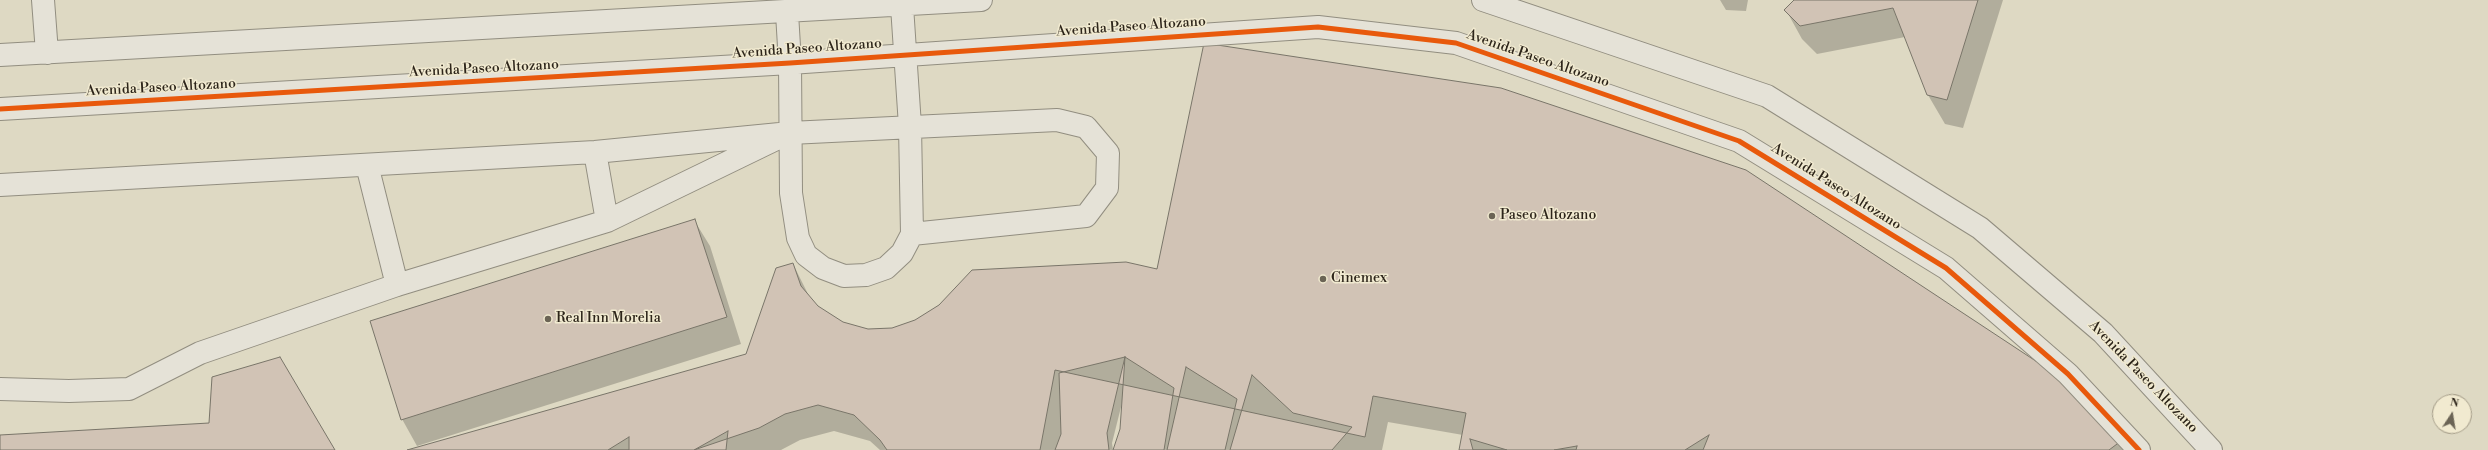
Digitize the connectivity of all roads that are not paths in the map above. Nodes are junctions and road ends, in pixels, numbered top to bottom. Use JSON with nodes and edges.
{"nodes":[{"id":1,"x":42,"y":0,"type":"edge"},
{"id":2,"x":981,"y":0,"type":"edge"},
{"id":3,"x":1483,"y":0,"type":"edge"},
{"id":4,"x":902,"y":6,"type":"junction"},
{"id":5,"x":787,"y":12,"type":"junction"},
{"id":6,"x":47,"y":53,"type":"junction"},
{"id":7,"x":0,"y":55,"type":"edge"},
{"id":8,"x":905,"y":55,"type":"junction"},
{"id":9,"x":790,"y":63,"type":"junction"},
{"id":10,"x":0,"y":109,"type":"edge"},
{"id":11,"x":910,"y":126,"type":"junction"},
{"id":12,"x":790,"y":133,"type":"junction"},
{"id":13,"x":595,"y":152,"type":"junction"},
{"id":14,"x":368,"y":164,"type":"junction"},
{"id":15,"x":0,"y":185,"type":"edge"},
{"id":16,"x":607,"y":221,"type":"junction"},
{"id":17,"x":912,"y":234,"type":"junction"},
{"id":18,"x":397,"y":285,"type":"junction"},
{"id":19,"x":0,"y":389,"type":"edge"},
{"id":20,"x":2139,"y":450,"type":"edge"},
{"id":21,"x":2211,"y":450,"type":"edge"}],
"edges":[{"from":1,"to":6,"type":"street"},
{"from":2,"to":4,"type":"street"},
{"from":3,"to":21,"type":"street","name":"Avenida Paseo Altozano"},
{"from":4,"to":5,"type":"street"},
{"from":4,"to":8,"type":"street"},
{"from":5,"to":6,"type":"street"},
{"from":5,"to":9,"type":"street"},
{"from":6,"to":7,"type":"street"},
{"from":8,"to":9,"type":"street","name":"Avenida Paseo Altozano"},
{"from":8,"to":11,"type":"street"},
{"from":8,"to":20,"type":"street","name":"Avenida Paseo Altozano"},
{"from":9,"to":10,"type":"street","name":"Avenida Paseo Altozano"},
{"from":9,"to":12,"type":"street"},
{"from":11,"to":12,"type":"street"},
{"from":11,"to":17,"type":"street"},
{"from":11,"to":17,"type":"street"},
{"from":12,"to":13,"type":"street"},
{"from":12,"to":16,"type":"street"},
{"from":12,"to":17,"type":"street"},
{"from":13,"to":14,"type":"street"},
{"from":13,"to":16,"type":"street"},
{"from":14,"to":15,"type":"street"},
{"from":14,"to":18,"type":"street"},
{"from":16,"to":18,"type":"street"},
{"from":18,"to":19,"type":"street"}]}
